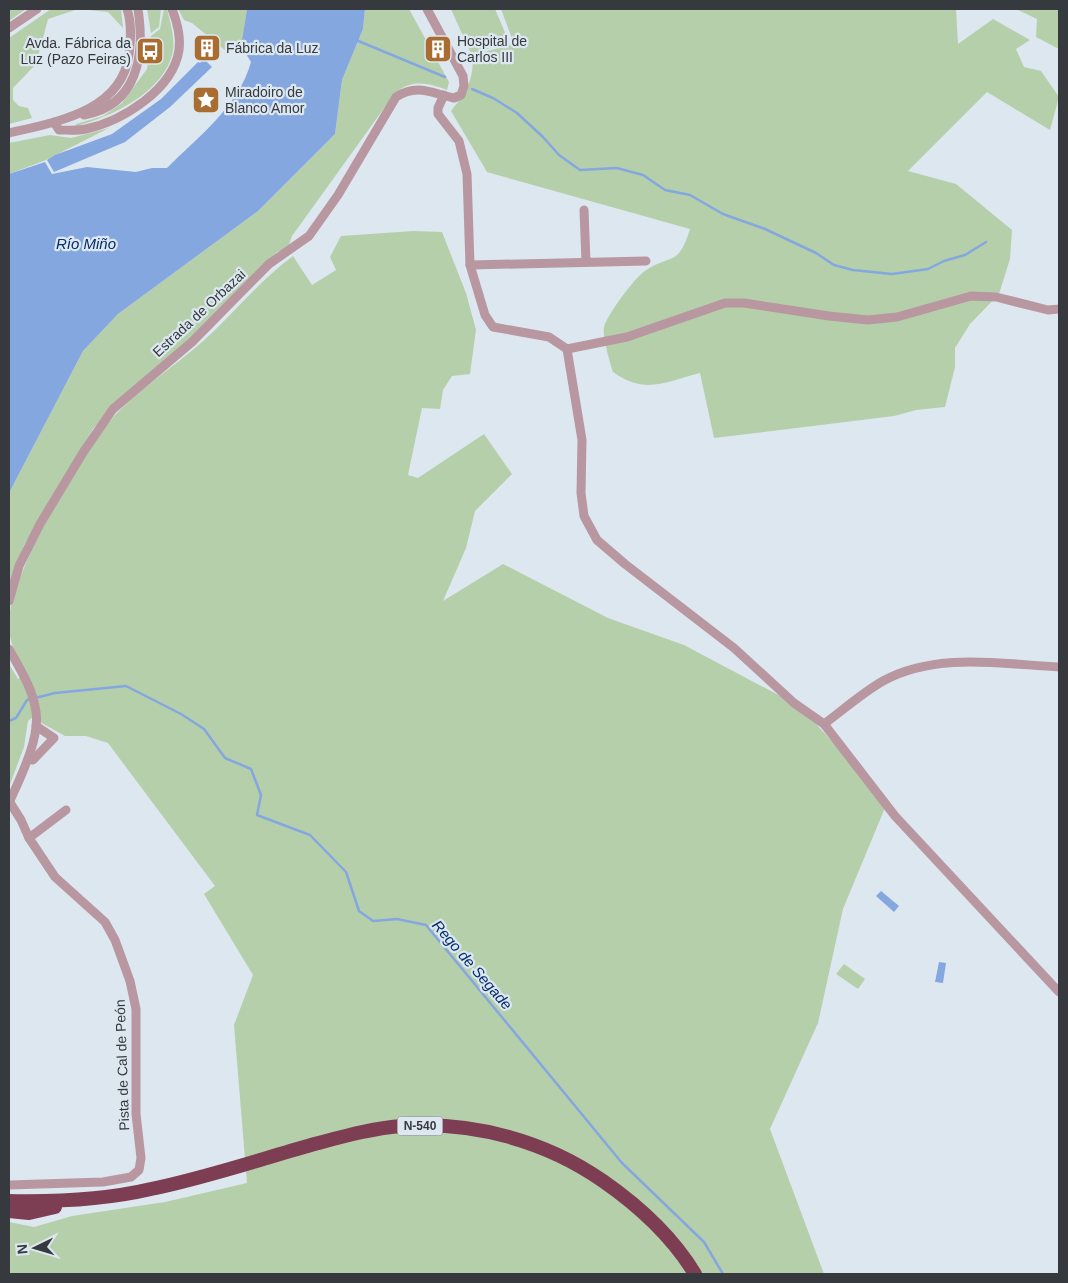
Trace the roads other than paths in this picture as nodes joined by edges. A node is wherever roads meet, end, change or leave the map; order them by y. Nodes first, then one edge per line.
1 (37, 9) edge
2 (127, 9) edge
3 (138, 9) edge
4 (172, 9) edge
5 (427, 9) edge
6 (9, 28) edge
7 (444, 95) junction
8 (66, 118) junction
9 (54, 122) junction
10 (9, 133) edge
11 (584, 210) dead end
12 (646, 261) dead end
13 (586, 262) junction
14 (470, 265) junction
15 (1059, 309) edge
16 (567, 349) junction
17 (9, 601) edge
18 (9, 649) edge
19 (1059, 667) edge
20 (824, 724) junction
21 (36, 726) junction
22 (28, 759) junction
23 (9, 802) edge
24 (66, 810) dead end
25 (29, 838) junction
26 (1059, 992) edge
27 (103, 1182) junction
28 (9, 1184) edge
29 (103, 1198) junction
30 (9, 1201) edge
31 (64, 1202) junction
32 (9, 1212) edge
33 (695, 1274) edge

1 - 6 street
2 - 8 street
3 - 8 street
4 - 9 street
5 - 7 street
7 - 14 street
7 - 17 street, Estrada de Orbazai
8 - 9 street
9 - 10 street
11 - 13 street
12 - 13 street
13 - 14 street
14 - 16 street
15 - 16 street
16 - 20 street
18 - 21 street
19 - 20 street
20 - 26 street
21 - 22 street
21 - 22 street
22 - 23 street
23 - 25 street, Pista de Cal de Peón
24 - 25 street
25 - 27 street, Pista de Cal de Peón
27 - 28 street
27 - 29 street
29 - 31 highway, N-540
29 - 33 highway, N-540
30 - 31 highway, N-540
31 - 32 highway

